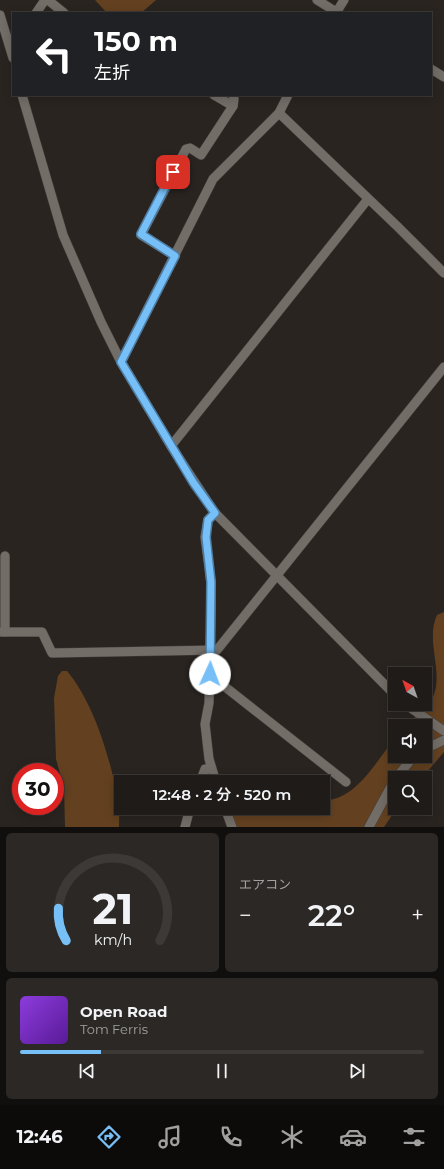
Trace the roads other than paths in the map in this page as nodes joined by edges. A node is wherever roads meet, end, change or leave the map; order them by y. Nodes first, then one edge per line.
1 (45, 0) edge
2 (48, 0) edge
3 (317, 0) edge
4 (344, 0) edge
5 (37, 12) edge
6 (63, 12) edge
7 (335, 12) edge
8 (338, 12) edge
9 (0, 15) edge
10 (12, 52) edge
11 (432, 70) edge
12 (444, 77) edge
13 (22, 96) edge
14 (216, 96) edge
15 (233, 96) edge
16 (288, 96) edge
17 (233, 106) junction
18 (279, 113) junction
19 (368, 199) junction
20 (175, 256) junction
21 (444, 273) edge
22 (121, 362) junction
23 (444, 367) edge
24 (171, 446) junction
25 (215, 513) junction
26 (5, 556) dead end
27 (278, 575) junction
28 (3, 632) edge
29 (211, 652) junction
30 (210, 674) junction
31 (388, 688) edge
32 (415, 711) edge
33 (444, 731) edge
34 (444, 740) edge
35 (432, 746) edge
36 (408, 763) edge
37 (211, 769) junction
38 (402, 771) edge
39 (203, 775) edge
40 (213, 775) edge
41 (346, 782) dead end
42 (388, 792) edge
43 (188, 815) edge
44 (228, 815) edge
45 (185, 827) edge
46 (232, 827) edge
47 (369, 827) edge

1 - 5 street
2 - 6 street
3 - 7 street
4 - 8 street
9 - 10 street
11 - 12 street
13 - 22 street
14 - 17 street
15 - 17 street
16 - 18 street
17 - 20 street
18 - 19 street
18 - 20 street
19 - 21 street
19 - 24 street
20 - 22 street
22 - 24 street
23 - 27 street
24 - 25 street
25 - 27 street
25 - 29 street
26 - 28 street
27 - 29 street
27 - 31 street
28 - 29 street
29 - 30 street
30 - 37 street
30 - 41 street
32 - 33 street
34 - 35 street
36 - 38 street
37 - 39 street
37 - 40 street
42 - 47 street
43 - 45 street
44 - 46 street

